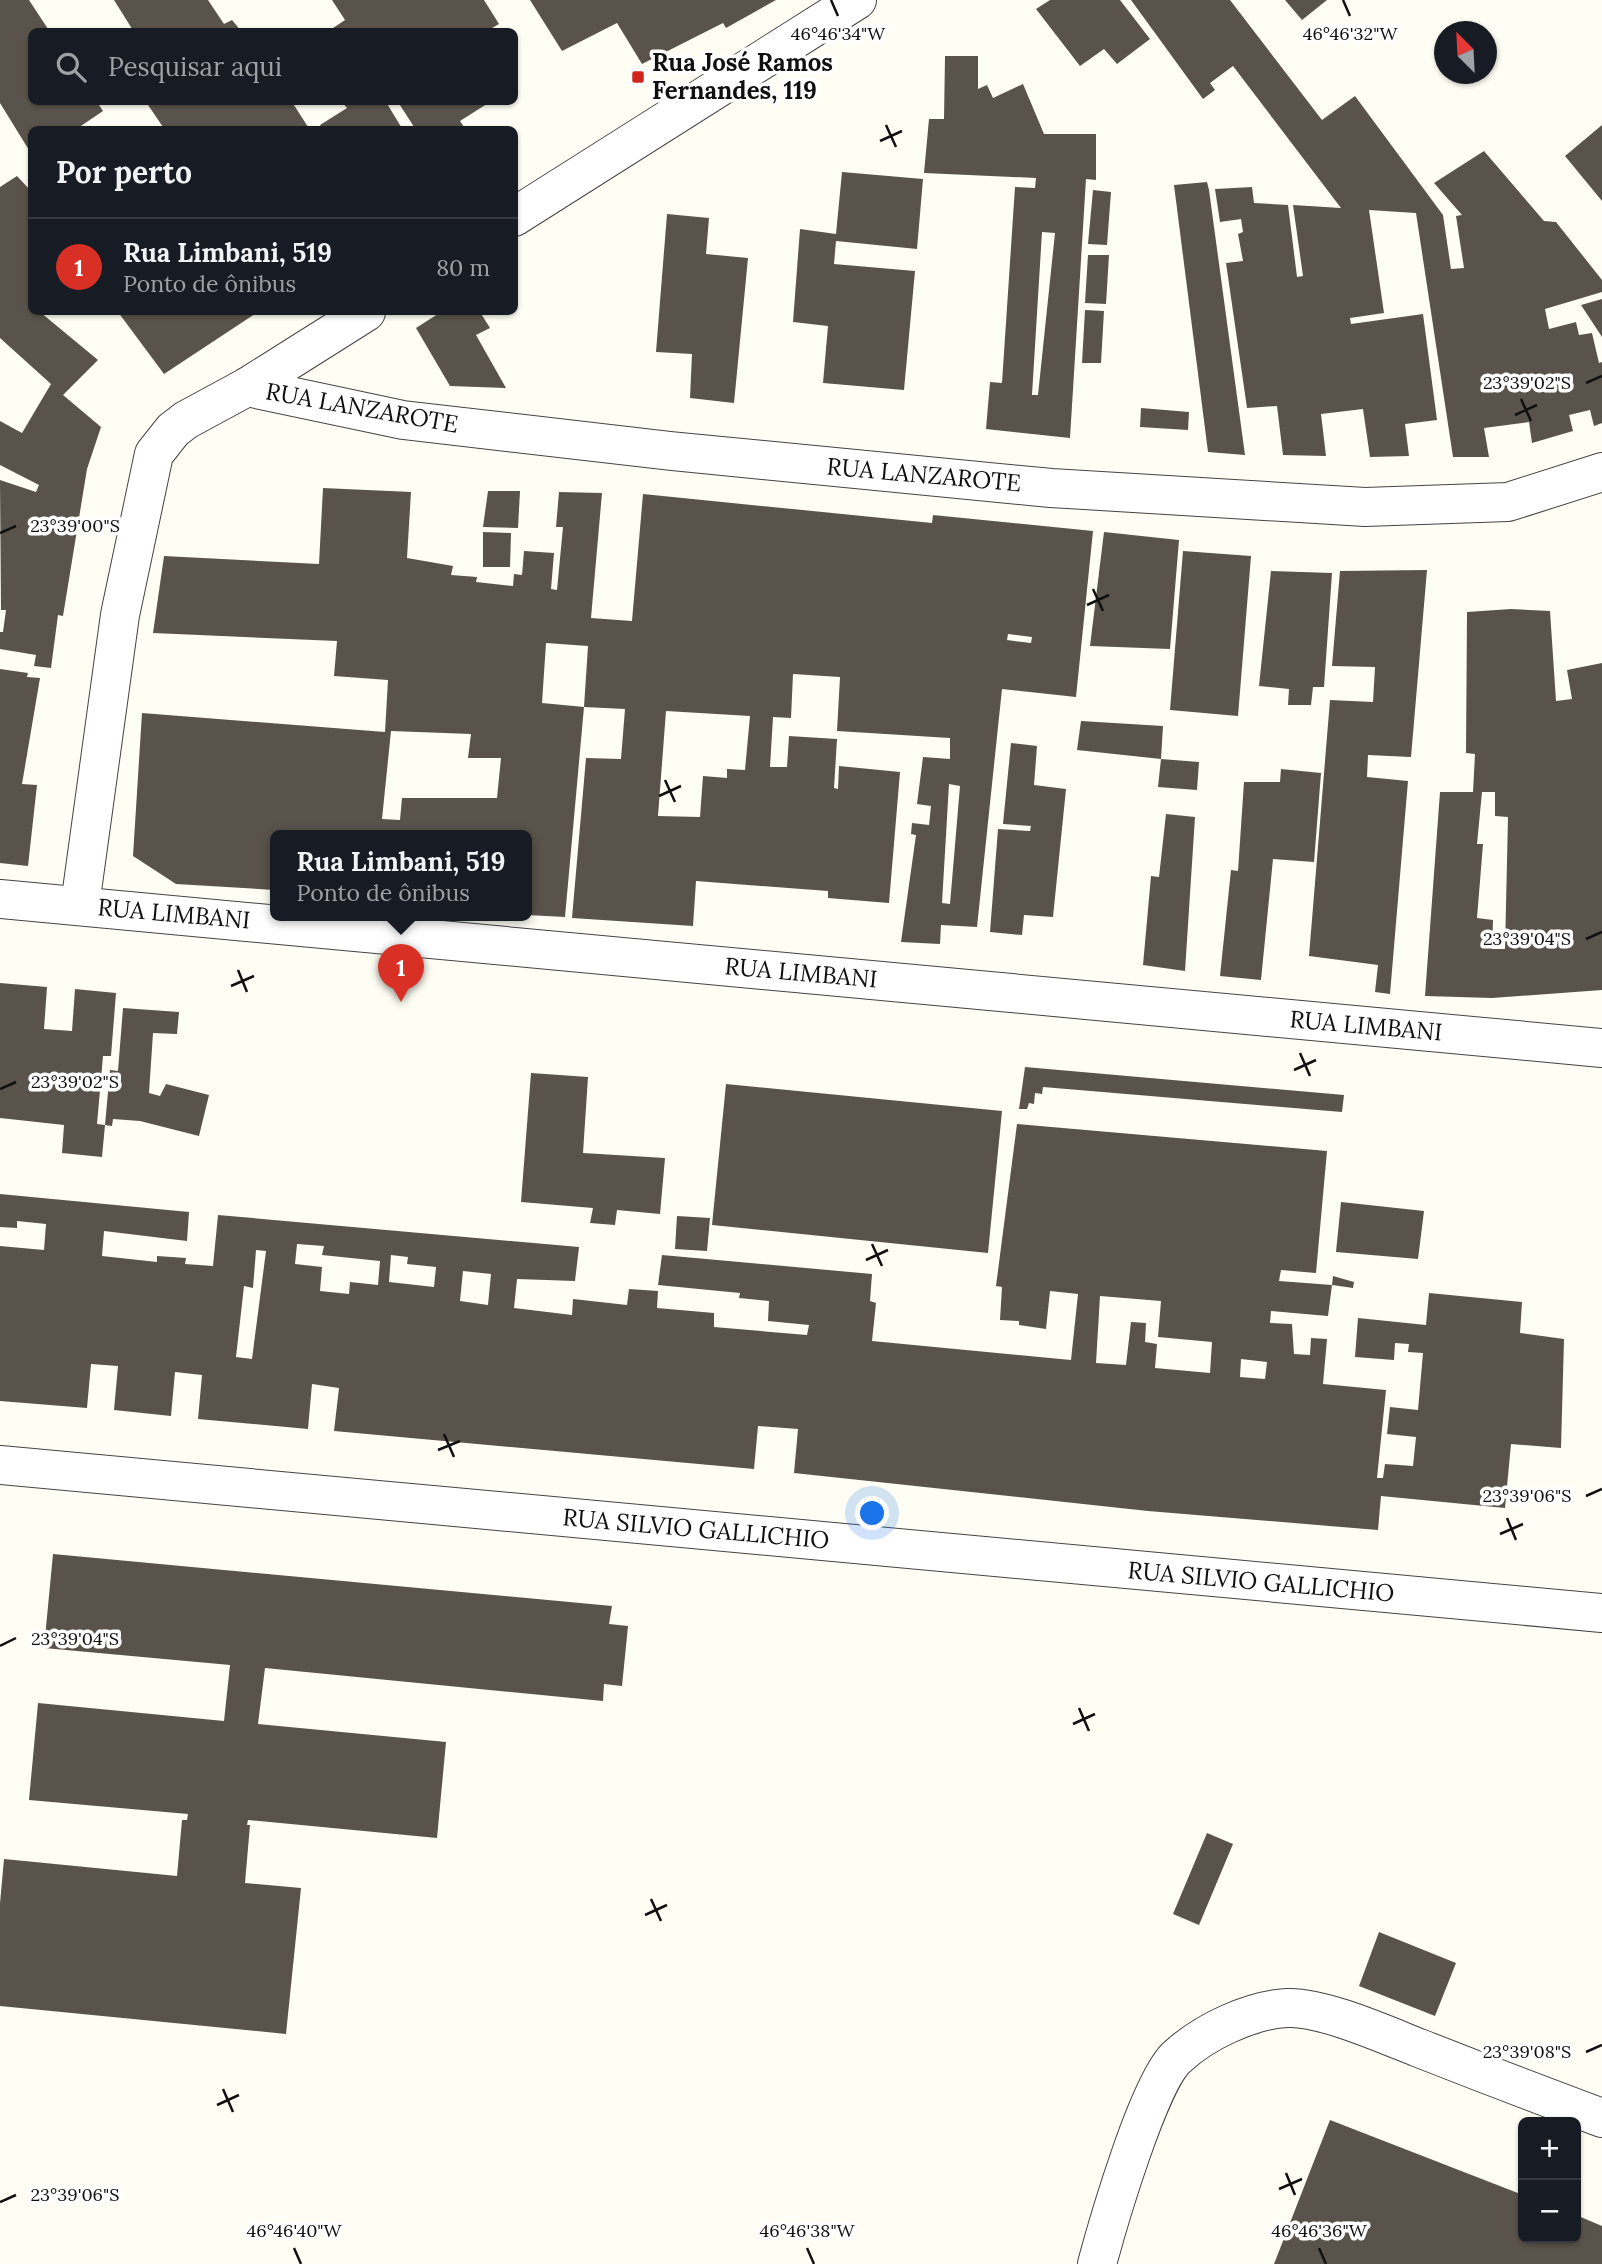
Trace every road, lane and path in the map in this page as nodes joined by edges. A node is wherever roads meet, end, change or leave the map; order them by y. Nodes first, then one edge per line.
1 (857, 0) edge
2 (518, 214) edge
3 (361, 315) edge
4 (247, 387) junction
5 (1602, 472) edge
6 (0, 899) edge
7 (80, 905) junction
8 (1602, 1048) edge
9 (0, 1465) edge
10 (1602, 1613) edge
11 (1602, 2118) edge
12 (1097, 2264) edge

1 - 2 street
3 - 4 street
4 - 5 street, RUA LANZAROTE
4 - 7 street
6 - 7 street, RUA LIMBANI
7 - 8 street, RUA LIMBANI
9 - 10 street, RUA SILVIO GALLICHIO
11 - 12 street

